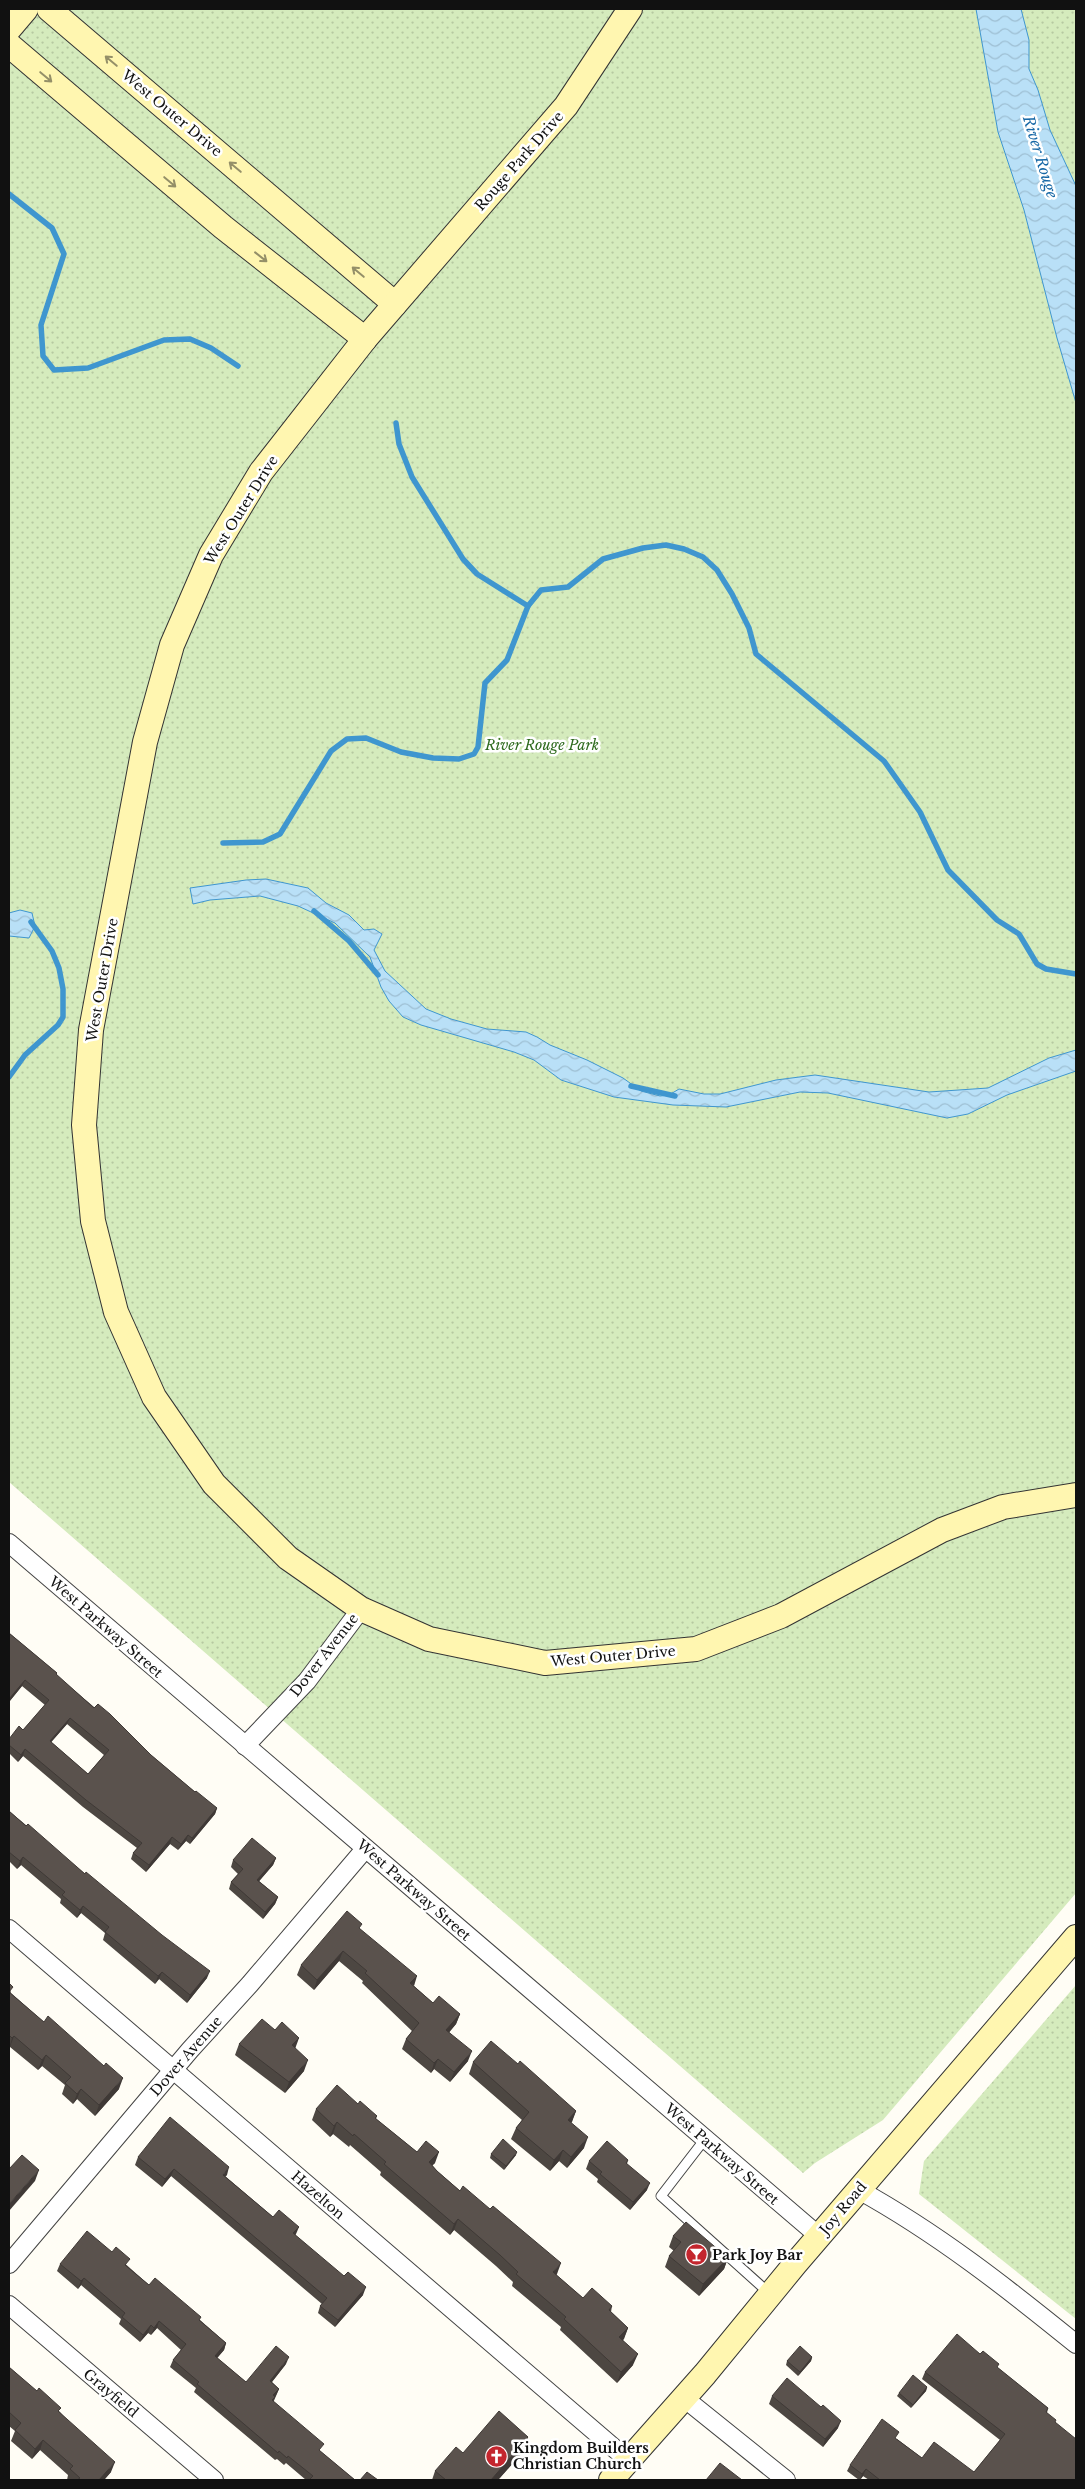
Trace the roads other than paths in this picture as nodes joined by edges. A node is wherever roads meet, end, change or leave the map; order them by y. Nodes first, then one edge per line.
1 (26, 9) edge
2 (49, 9) edge
3 (630, 9) edge
4 (9, 29) edge
5 (9, 45) edge
6 (396, 304) junction
7 (365, 340) junction
8 (1076, 1495) edge
9 (9, 1543) edge
10 (360, 1608) junction
11 (245, 1746) junction
12 (365, 1849) junction
13 (9, 1929) edge
14 (1076, 1937) edge
15 (173, 2070) junction
16 (705, 2140) junction
17 (859, 2190) junction
18 (820, 2237) junction
19 (9, 2264) edge
20 (771, 2294) junction
21 (9, 2305) edge
22 (1076, 2344) edge
23 (684, 2398) junction
24 (628, 2460) junction
25 (214, 2480) edge
26 (611, 2480) edge
27 (786, 2480) edge

1 - 4 main road
6 -> 2 main road, West Outer Drive
3 - 6 main road, Rouge Park Drive
5 -> 7 main road
6 - 7 main road, West Outer Drive
7 - 10 main road, West Outer Drive
8 - 10 main road, West Outer Drive
9 - 11 street, West Parkway Street
10 - 11 street, Dover Avenue
11 - 12 street, West Parkway Street
12 - 15 street, Dover Avenue
12 - 16 street, West Parkway Street
13 - 15 street, Hazelton
14 - 17 main road, Joy Road
15 - 19 street, Dover Avenue
15 - 24 street, Hazelton
16 - 18 street, West Parkway Street
16 - 20 lane
17 - 18 main road, Joy Road
17 - 22 street
18 - 20 main road, Joy Road
20 - 23 main road, Joy Road
21 - 25 street, Grayfield
23 - 24 main road, Joy Road
23 - 27 street
24 - 26 main road, Joy Road

